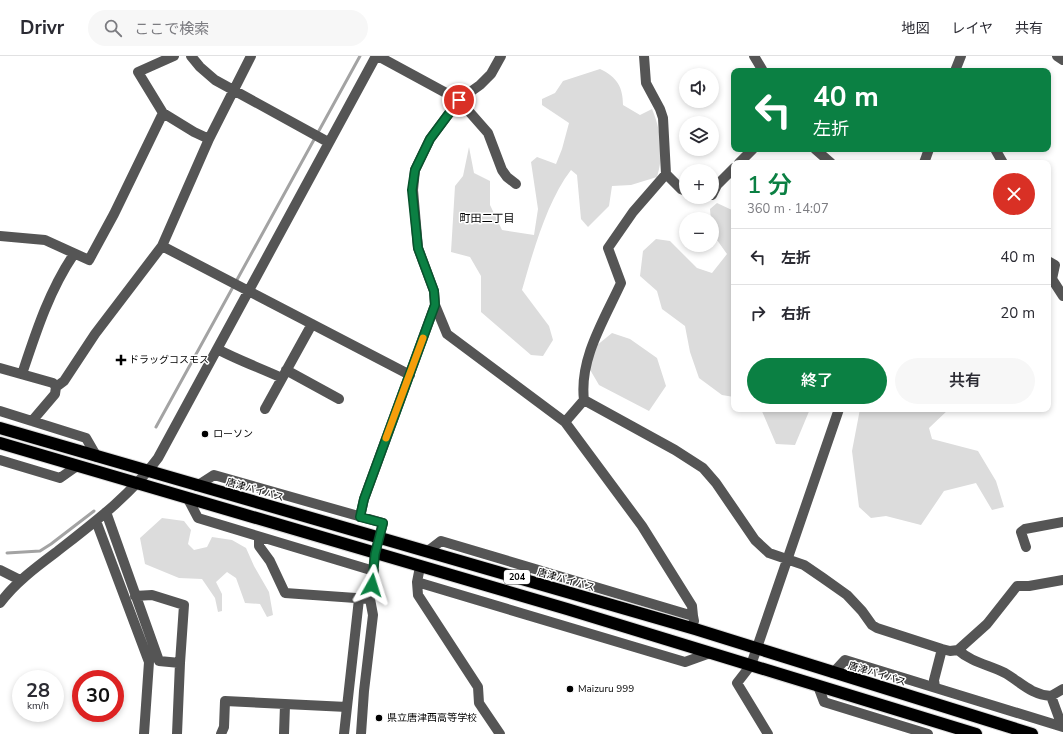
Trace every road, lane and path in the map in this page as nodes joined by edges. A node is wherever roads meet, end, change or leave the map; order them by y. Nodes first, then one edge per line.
1 (174, 56) edge
2 (191, 56) edge
3 (251, 56) edge
4 (377, 56) edge
5 (502, 56) edge
6 (644, 56) edge
7 (754, 56) edge
8 (960, 56) edge
9 (1057, 56) edge
10 (1063, 60) edge
11 (762, 68) edge
12 (957, 68) edge
13 (232, 90) junction
14 (459, 100) junction
15 (163, 113) junction
16 (209, 139) junction
17 (328, 142) junction
18 (750, 152) edge
19 (818, 152) edge
20 (742, 160) edge
21 (828, 160) edge
22 (731, 171) edge
23 (666, 174) junction
24 (516, 184) dead end
25 (719, 184) edge
26 (679, 187) edge
27 (0, 236) edge
28 (162, 246) junction
29 (74, 254) junction
30 (1051, 263) edge
31 (248, 291) junction
32 (1063, 296) edge
33 (435, 305) junction
34 (312, 324) junction
35 (217, 348) junction
36 (0, 368) edge
37 (22, 374) junction
38 (284, 374) junction
39 (410, 375) junction
40 (56, 387) junction
41 (339, 399) dead end
42 (584, 400) junction
43 (265, 409) dead end
44 (0, 411) edge
45 (838, 412) edge
46 (16, 416) junction
47 (32, 420) junction
48 (565, 422) junction
49 (5, 430) edge
50 (0, 443) edge
51 (97, 457) junction
52 (0, 460) edge
53 (78, 466) junction
54 (148, 472) junction
55 (137, 484) junction
56 (197, 486) junction
57 (188, 499) junction
58 (106, 512) junction
59 (360, 517) junction
60 (96, 521) junction
61 (1063, 522) edge
62 (259, 537) junction
63 (379, 537) junction
64 (1026, 547) dead end
65 (428, 551) junction
66 (375, 554) junction
67 (787, 560) junction
68 (420, 567) junction
69 (0, 570) edge
70 (374, 570) junction
71 (20, 580) junction
72 (1063, 580) edge
73 (417, 582) junction
74 (135, 596) junction
75 (359, 599) junction
76 (370, 599) junction
77 (0, 603) edge
78 (693, 616) junction
79 (695, 629) junction
80 (756, 649) junction
81 (942, 650) junction
82 (958, 650) junction
83 (710, 653) junction
84 (180, 663) junction
85 (751, 665) junction
86 (833, 673) junction
87 (818, 686) junction
88 (937, 688) junction
89 (1063, 689) edge
90 (1051, 696) junction
91 (285, 704) junction
92 (935, 704) junction
93 (347, 707) junction
94 (1063, 726) edge
95 (957, 731) edge
96 (144, 734) edge
97 (177, 734) edge
98 (221, 734) edge
99 (284, 734) edge
100 (344, 734) edge
101 (361, 734) edge
102 (500, 734) edge
103 (768, 734) edge
104 (928, 734) edge
105 (976, 734) edge
106 (1032, 734) edge

1 - 15 street
2 - 13 street
3 - 13 street
4 - 14 street
4 - 17 street
5 - 14 street
6 - 23 street
7 - 11 street
8 - 12 street
9 - 10 street
13 - 16 street
13 - 17 street
14 - 24 street
14 - 33 street
15 - 16 street
15 - 29 street
16 - 28 street
17 - 31 street
18 - 20 street
19 - 21 street
22 - 25 street
23 - 26 street
23 - 42 street
27 - 29 street
28 - 31 street
28 - 40 street
29 - 37 street
30 - 32 street
31 - 34 street
31 - 35 street
33 - 39 street
33 - 48 street
34 - 38 street
34 - 39 street
35 - 38 street
35 - 54 street
36 - 37 street
37 - 40 street
38 - 41 street
38 - 43 street
39 - 59 street
40 - 47 street
42 - 48 street
42 - 67 street
44 - 46 street
45 - 67 street
46 - 47 street
46 - 49 street
47 - 51 street
48 - 78 street
49 - 51 highway, 唐津バイパス / 204
50 - 53 highway, 204
51 - 54 highway, 唐津バイパス / 204
52 - 53 street
53 - 55 highway, 204
54 - 55 street
54 - 56 highway, 唐津バイパス / 204
55 - 57 highway, 204
55 - 58 street
56 - 59 street
56 - 63 highway, 唐津バイパス / 204
57 - 62 street
57 - 66 highway, 204
58 - 60 street
58 - 74 street
59 - 63 street
60 - 71 street
60 - 96 street
61 - 64 street
62 - 70 street
62 - 75 street
63 - 65 highway, 唐津バイパス / 204
63 - 66 street
65 - 78 street
65 - 79 highway, 唐津バイパス / 204
66 - 68 highway, 204
66 - 70 street
67 - 80 street
67 - 81 street
68 - 73 street
68 - 83 highway, 204
69 - 71 street
70 - 76 street
71 - 77 street
72 - 82 street
73 - 83 street
73 - 102 street
74 - 84 street
74 - 84 street
75 - 76 street
75 - 93 street
76 - 101 street
78 - 79 street
79 - 80 highway, 唐津バイパス / 204
80 - 85 street
80 - 86 highway, 唐津バイパス / 204
81 - 82 street
81 - 88 street
82 - 90 street
83 - 85 highway, 204
84 - 97 street
85 - 87 highway, 204
85 - 103 street
86 - 88 street
86 - 92 highway, 唐津バイパス / 204
87 - 95 highway, 204
87 - 104 street
88 - 92 street
88 - 94 street
89 - 90 street
90 - 94 street
91 - 93 street
91 - 98 street
91 - 99 street
92 - 106 highway, 唐津バイパス / 204
93 - 100 street
95 - 105 highway, 204

